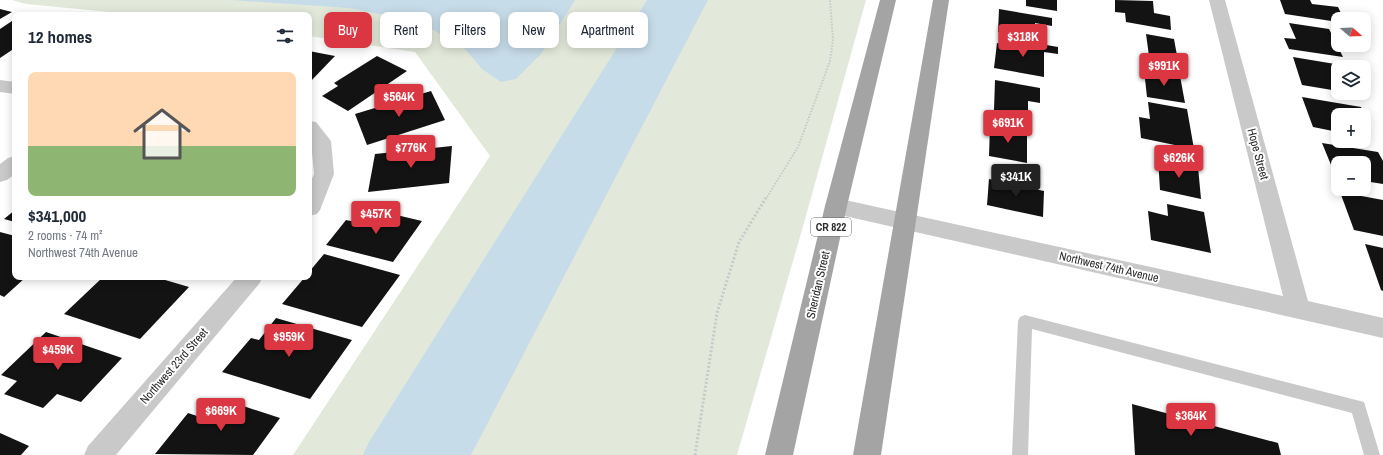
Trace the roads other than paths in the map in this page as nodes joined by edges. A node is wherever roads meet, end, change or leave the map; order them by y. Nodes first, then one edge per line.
1 (888, 0) edge
2 (940, 0) edge
3 (1217, 0) edge
4 (0, 86) edge
5 (12, 88) edge
6 (315, 134) edge
7 (12, 165) edge
8 (0, 175) edge
9 (312, 204) edge
10 (836, 206) junction
11 (905, 222) junction
12 (248, 280) edge
13 (1298, 309) junction
14 (1383, 328) edge
15 (98, 455) edge
16 (780, 455) edge
17 (867, 455) edge
18 (1020, 455) edge
19 (1372, 455) edge

1 - 10 main road, Sheridan Street / CR 822
2 - 11 main road
3 - 13 street, Hope Street
4 - 5 street
6 - 9 street
7 - 8 street
10 - 11 street, Northwest 74th Avenue
10 - 16 main road, Sheridan Street / CR 822
11 - 13 street, Northwest 74th Avenue
11 - 17 main road
12 - 15 street, Northwest 23rd Street
13 - 14 street, Northwest 74th Avenue
18 - 19 lane

